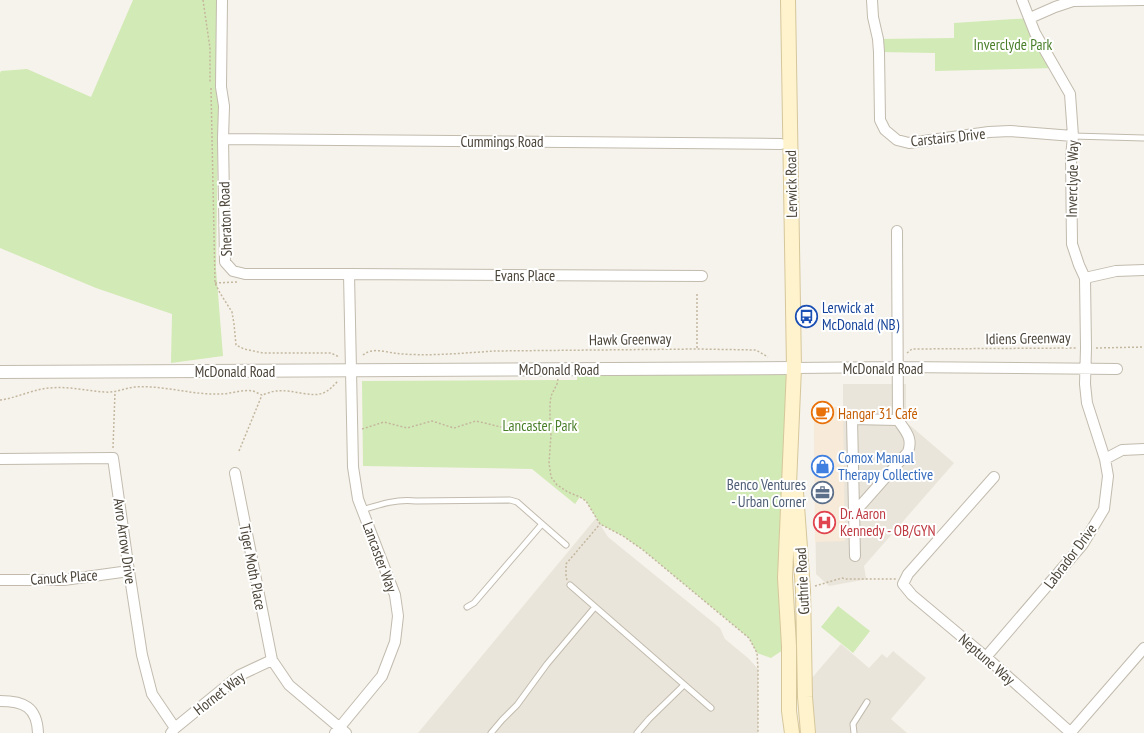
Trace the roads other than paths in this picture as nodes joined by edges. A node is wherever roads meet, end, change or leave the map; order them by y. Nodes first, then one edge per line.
1 (222, 0) edge
2 (788, 0) edge
3 (872, 0) edge
4 (1022, 0) edge
5 (1144, 0) edge
6 (1030, 18) junction
7 (1073, 136) junction
8 (1144, 138) edge
9 (223, 139) junction
10 (781, 144) dead end
11 (897, 231) dead end
12 (1144, 270) edge
13 (349, 274) junction
14 (702, 276) dead end
15 (1085, 278) junction
16 (898, 367) junction
17 (794, 368) junction
18 (1085, 368) junction
19 (1117, 369) dead end
20 (351, 370) junction
21 (0, 372) edge
22 (898, 420) junction
23 (792, 430) junction
24 (1144, 449) edge
25 (0, 459) edge
26 (1105, 459) junction
27 (235, 474) dead end
28 (994, 477) dead end
29 (362, 510) junction
30 (854, 512) junction
31 (542, 524) junction
32 (566, 545) dead end
33 (854, 556) dead end
34 (128, 571) junction
35 (0, 580) edge
36 (570, 586) road end
37 (595, 607) junction
38 (467, 608) dead end
39 (1144, 648) edge
40 (986, 657) junction
41 (272, 660) junction
42 (684, 685) junction
43 (0, 701) edge
44 (867, 702) dead end
45 (711, 708) dead end
46 (173, 730) edge
47 (340, 731) edge
48 (38, 733) edge
49 (491, 733) edge
50 (637, 733) edge
51 (792, 733) edge
52 (808, 733) edge
53 (854, 733) edge
54 (1071, 733) edge

1 - 9 street, Sheraton Road
2 - 17 main road, Lerwick Road
3 - 7 street, Carstairs Drive
4 - 6 street, Inverclyde Way
5 - 6 street
6 - 7 street, Inverclyde Way
7 - 8 lane
7 - 15 street, Inverclyde Way
9 - 10 street, Cummings Road
9 - 13 street, Sheraton Road
11 - 16 street
12 - 15 street
13 - 14 street, Evans Place
13 - 20 street
15 - 18 street, Inverclyde Way
16 - 17 street, McDonald Road
16 - 18 street, McDonald Road
16 - 22 street
17 - 20 street, McDonald Road
17 - 23 main road, Guthrie Road
18 - 19 street, McDonald Road
18 - 26 street, Labrador Drive
20 - 21 street, McDonald Road
20 - 29 street, Lancaster Way
22 - 30 street
22 - 30 street
23 - 51 main road, Guthrie Road
23 - 52 main road, Guthrie Road
24 - 26 street
25 - 34 street, Avro Arrow Drive
26 - 40 street, Labrador Drive
27 - 41 street, Tiger Moth Place
28 - 40 street, Neptune Way
29 - 31 lane
29 - 47 street, Lancaster Way
30 - 33 street
31 - 32 lane
31 - 38 lane
34 - 35 street, Canuck Place
34 - 46 street, Avro Arrow Drive
36 - 37 lane
37 - 42 lane
37 - 49 lane
39 - 54 street
40 - 54 street, Neptune Way
41 - 46 street, Hornet Way
41 - 47 street
42 - 45 lane
42 - 50 lane
43 - 48 street
44 - 53 lane

